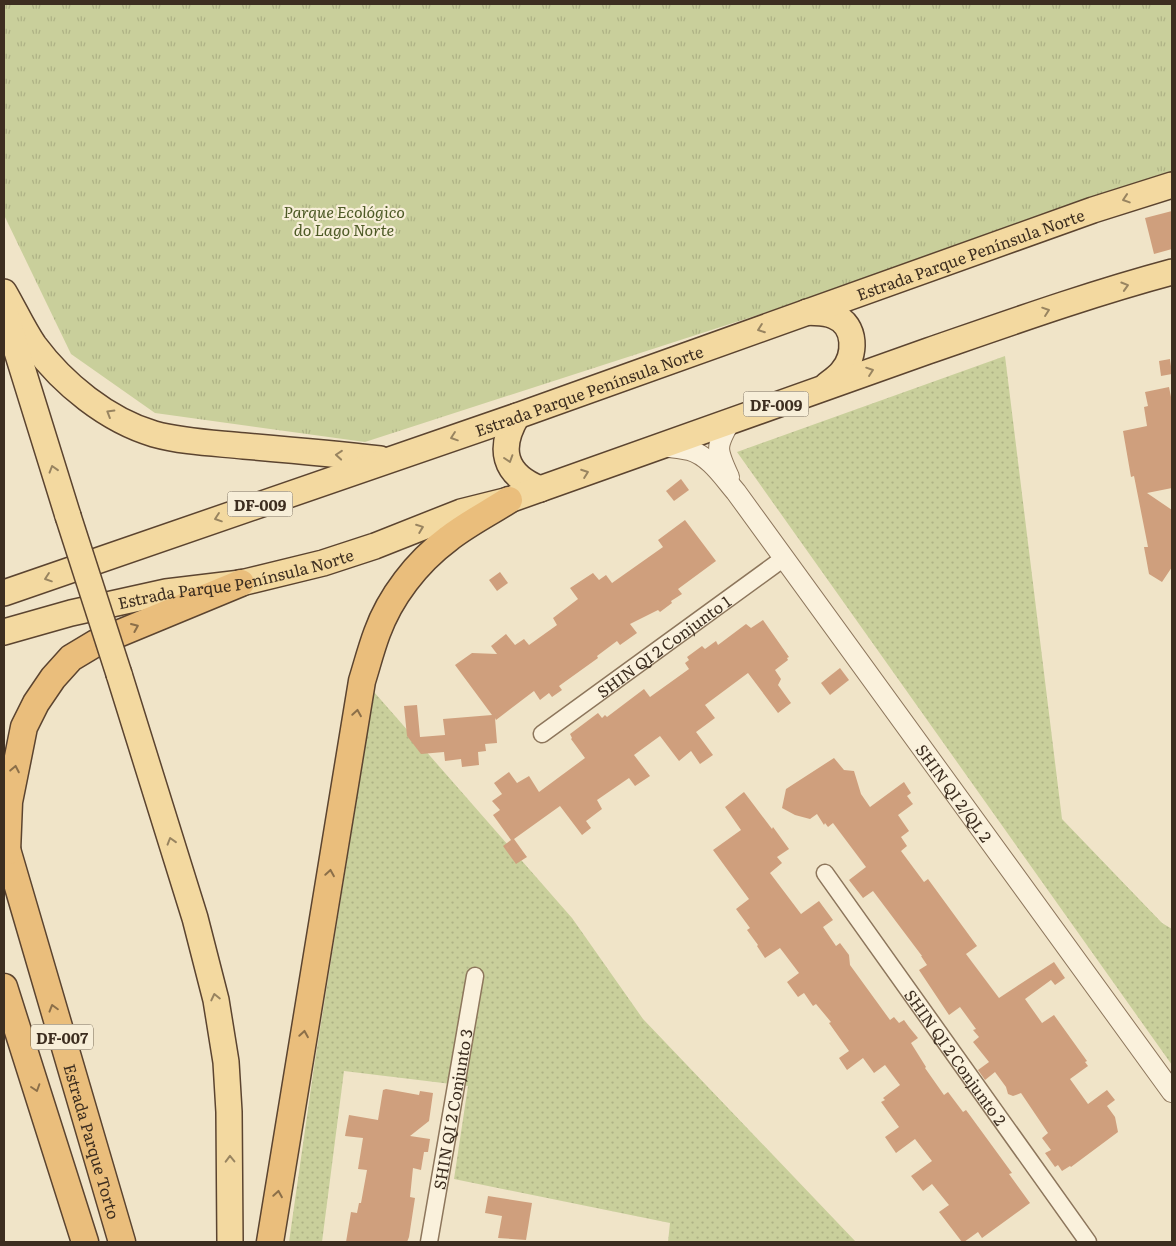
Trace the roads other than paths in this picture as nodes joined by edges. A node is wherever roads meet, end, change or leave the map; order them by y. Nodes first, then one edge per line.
1 (1172, 185) edge
2 (1172, 272) edge
3 (4, 292) edge
4 (4, 310) edge
5 (807, 312) junction
6 (826, 387) junction
7 (517, 416) junction
8 (731, 420) junction
9 (661, 446) junction
10 (388, 459) junction
11 (540, 489) junction
12 (736, 492) junction
13 (510, 500) junction
14 (784, 558) junction
15 (240, 583) junction
16 (4, 593) edge
17 (4, 632) edge
18 (542, 734) dead end
19 (6, 845) edge
20 (825, 873) dead end
21 (475, 976) dead end
22 (4, 987) edge
23 (1172, 1092) edge
24 (85, 1242) edge
25 (122, 1242) edge
26 (230, 1242) edge
27 (270, 1242) edge
28 (429, 1242) edge
29 (1088, 1242) edge

1 -> 5 main road, Estrada Parque Península Norte / DF-009
6 -> 2 main road, Estrada Parque Península Norte / DF-009
10 -> 3 main road
26 -> 4 main road, bridge
5 - 6 main road
5 -> 7 main road, Estrada Parque Península Norte / DF-009
6 - 8 main road, Estrada Parque Península Norte / DF-009
7 -> 10 main road, Estrada Parque Península Norte / DF-009
7 -> 11 main road
8 - 9 main road, Estrada Parque Península Norte / DF-009
8 - 12 street, SHIN QI 2/QL 2
11 -> 9 main road, Estrada Parque Península Norte / DF-009
9 - 12 street, SHIN QI 2/QL 2
10 -> 16 main road, Estrada Parque Península Norte / DF-009
11 - 13 main road, Estrada Parque Península Norte / DF-009
12 - 14 street, SHIN QI 2/QL 2
15 -> 13 main road, Estrada Parque Península Norte / DF-009
27 -> 13 highway
14 - 18 street, SHIN QI 2 Conjunto 1
14 - 23 street, SHIN QI 2/QL 2
15 - 17 main road, Estrada Parque Península Norte / DF-009
19 -> 15 highway, Estrada Parque Torto
25 -> 19 highway, Estrada Parque Torto / DF-007
20 - 29 street, SHIN QI 2 Conjunto 2
21 - 28 street, SHIN QI 2 Conjunto 3
22 -> 24 highway, DF-007

